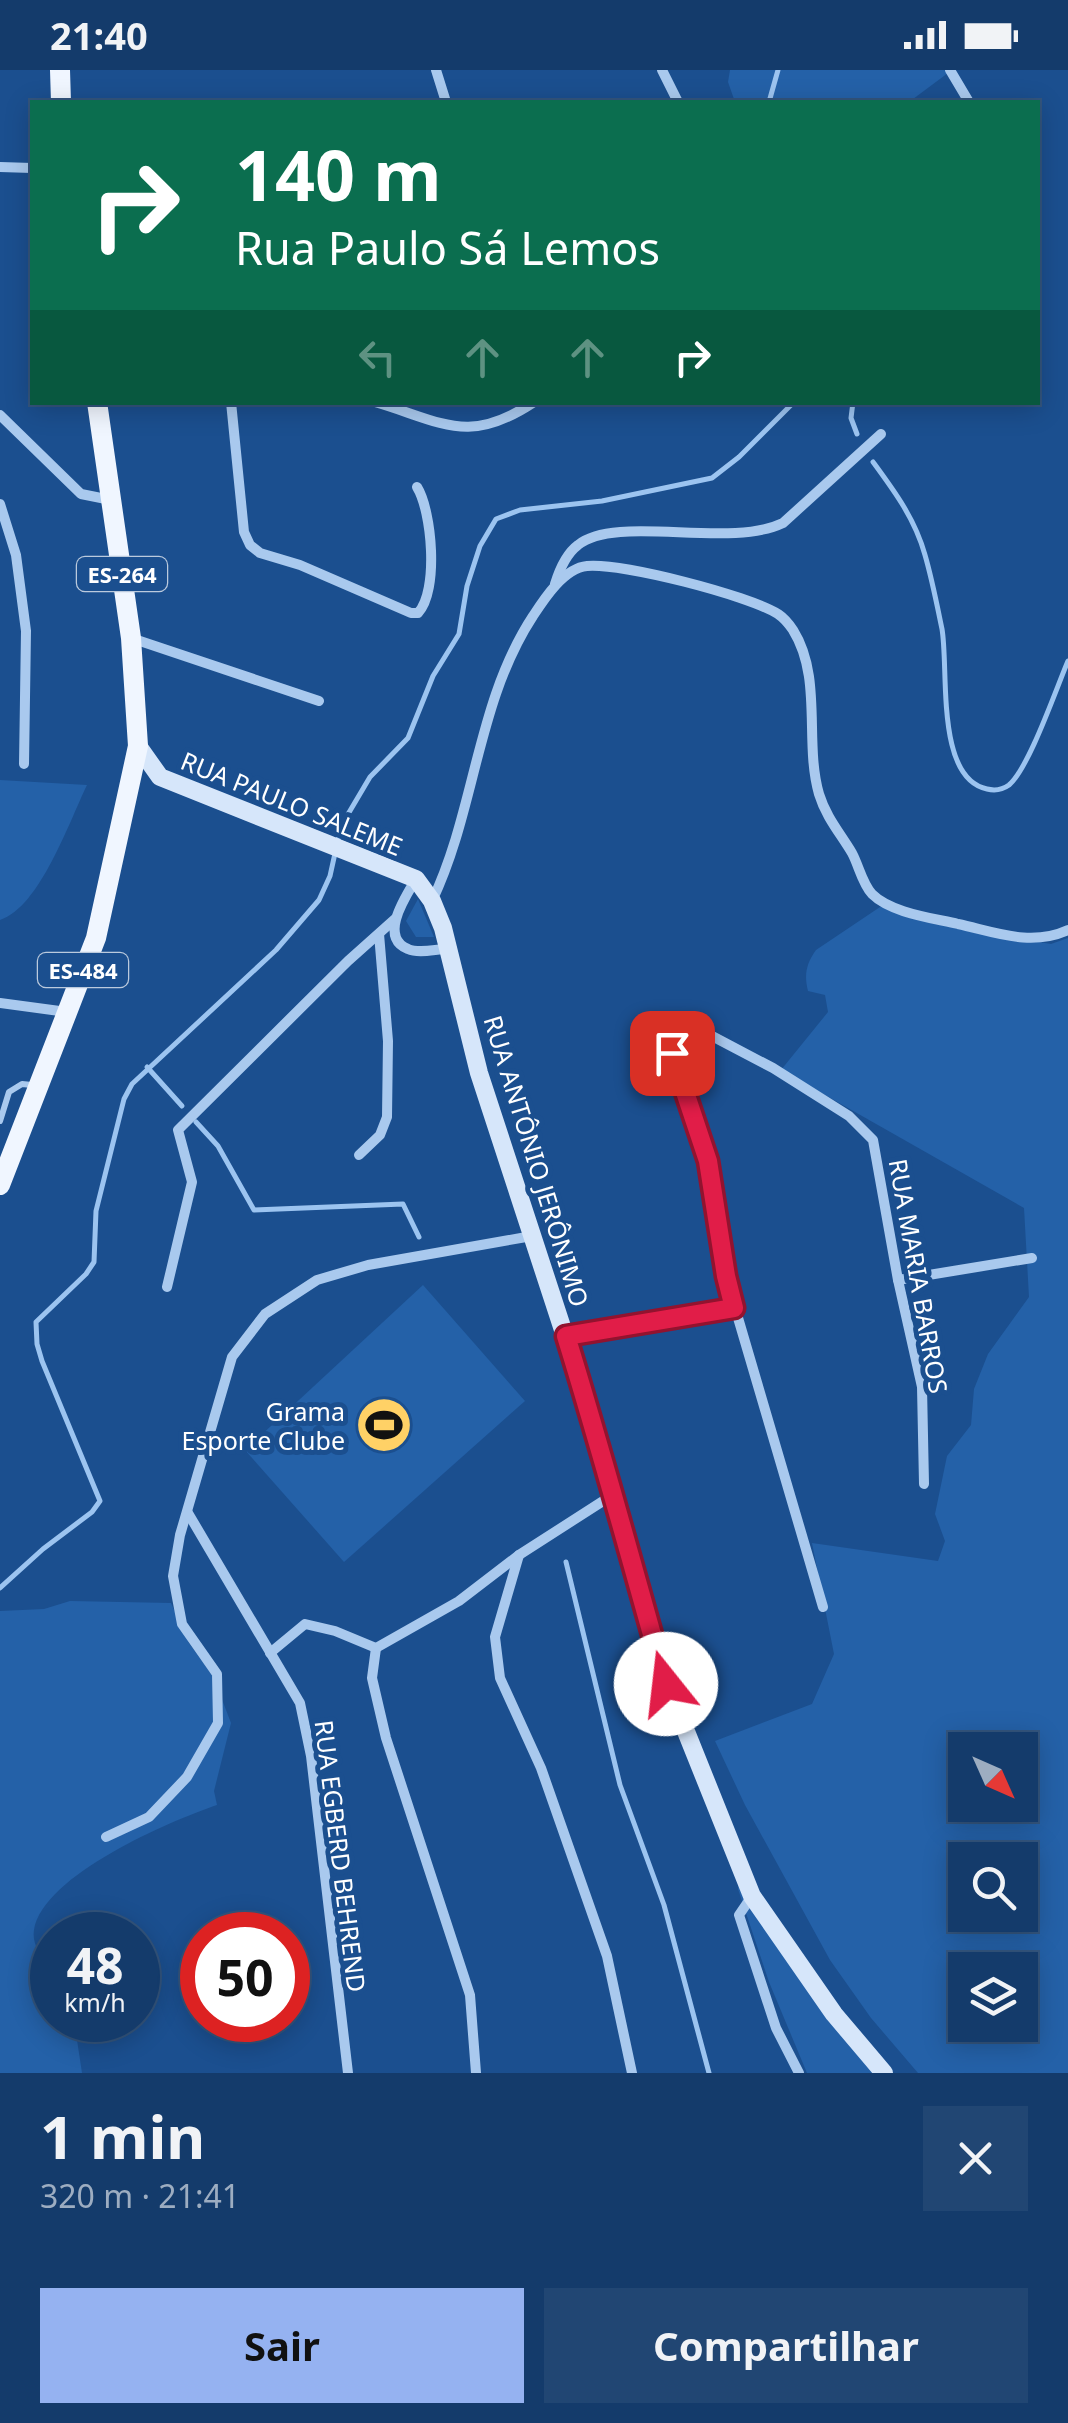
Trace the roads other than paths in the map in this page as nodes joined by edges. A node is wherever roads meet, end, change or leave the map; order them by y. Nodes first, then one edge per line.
1 (60, 70) edge
2 (436, 70) edge
3 (662, 70) edge
4 (950, 70) edge
5 (61, 100) edge
6 (445, 100) edge
7 (677, 100) edge
8 (968, 100) edge
9 (0, 167) edge
10 (30, 168) edge
11 (97, 405) edge
12 (231, 405) edge
13 (384, 405) edge
14 (529, 405) edge
15 (0, 415) edge
16 (881, 434) dead end
17 (416, 486) dead end
18 (112, 500) junction
19 (0, 504) edge
20 (553, 590) junction
21 (131, 638) junction
22 (319, 700) dead end
23 (138, 746) junction
24 (24, 764) dead end
25 (416, 879) junction
26 (432, 900) junction
27 (396, 919) junction
28 (1068, 930) edge
29 (379, 934) junction
30 (448, 949) junction
31 (0, 1003) edge
32 (67, 1012) junction
33 (38, 1086) junction
34 (0, 1120) edge
35 (358, 1155) dead end
36 (0, 1185) edge
37 (532, 1236) junction
38 (1032, 1258) dead end
39 (898, 1280) junction
40 (166, 1287) dead end
41 (734, 1308) junction
42 (566, 1336) junction
43 (924, 1484) dead end
44 (614, 1494) junction
45 (188, 1513) junction
46 (519, 1555) junction
47 (823, 1607) dead end
48 (376, 1648) junction
49 (270, 1652) junction
50 (106, 1837) dead end
51 (752, 1896) junction
52 (348, 2073) edge
53 (476, 2073) edge
54 (632, 2073) edge
55 (798, 2073) edge
56 (884, 2073) edge

1 - 5 main road
2 - 6 street
3 - 7 street
4 - 8 street
9 - 10 street
11 - 18 main road, ES-264
12 - 17 street
13 - 14 street
15 - 18 street
16 - 20 street
18 - 21 main road, ES-264
19 - 24 street
20 - 26 street
20 - 28 street
21 - 22 street
21 - 23 main road, ES-264
23 - 25 main road, RUA PAULO SALEME
23 - 32 main road, ES-484
25 - 26 main road, RUA PAULO SALEME
25 - 27 street
26 - 30 main road, RUA ANTÔNIO JERÔNIMO
27 - 29 street
27 - 30 street
29 - 35 street
29 - 40 street
30 - 37 main road, RUA ANTÔNIO JERÔNIMO
31 - 32 street
32 - 33 main road, ES-484
33 - 34 lane
33 - 36 main road, ES-484
37 - 42 main road, RUA ANTÔNIO JERÔNIMO
37 - 45 street
38 - 39 street
39 - 41 street, RUA MARIA BARROS
39 - 43 street, RUA MARIA BARROS
41 - 42 street
41 - 47 street, RUA MARIA BARROS
42 - 44 main road, RUA ANTÔNIO JERÔNIMO
44 - 46 street
44 - 51 main road, RUA ANTÔNIO JERÔNIMO
45 - 49 street, RUA EGBERD BEHREND
45 - 50 street
46 - 48 street
46 - 54 street
48 - 49 street
48 - 53 street
49 - 52 street, RUA EGBERD BEHREND
51 - 55 street
51 - 56 main road, RUA ANTÔNIO JERÔNIMO

